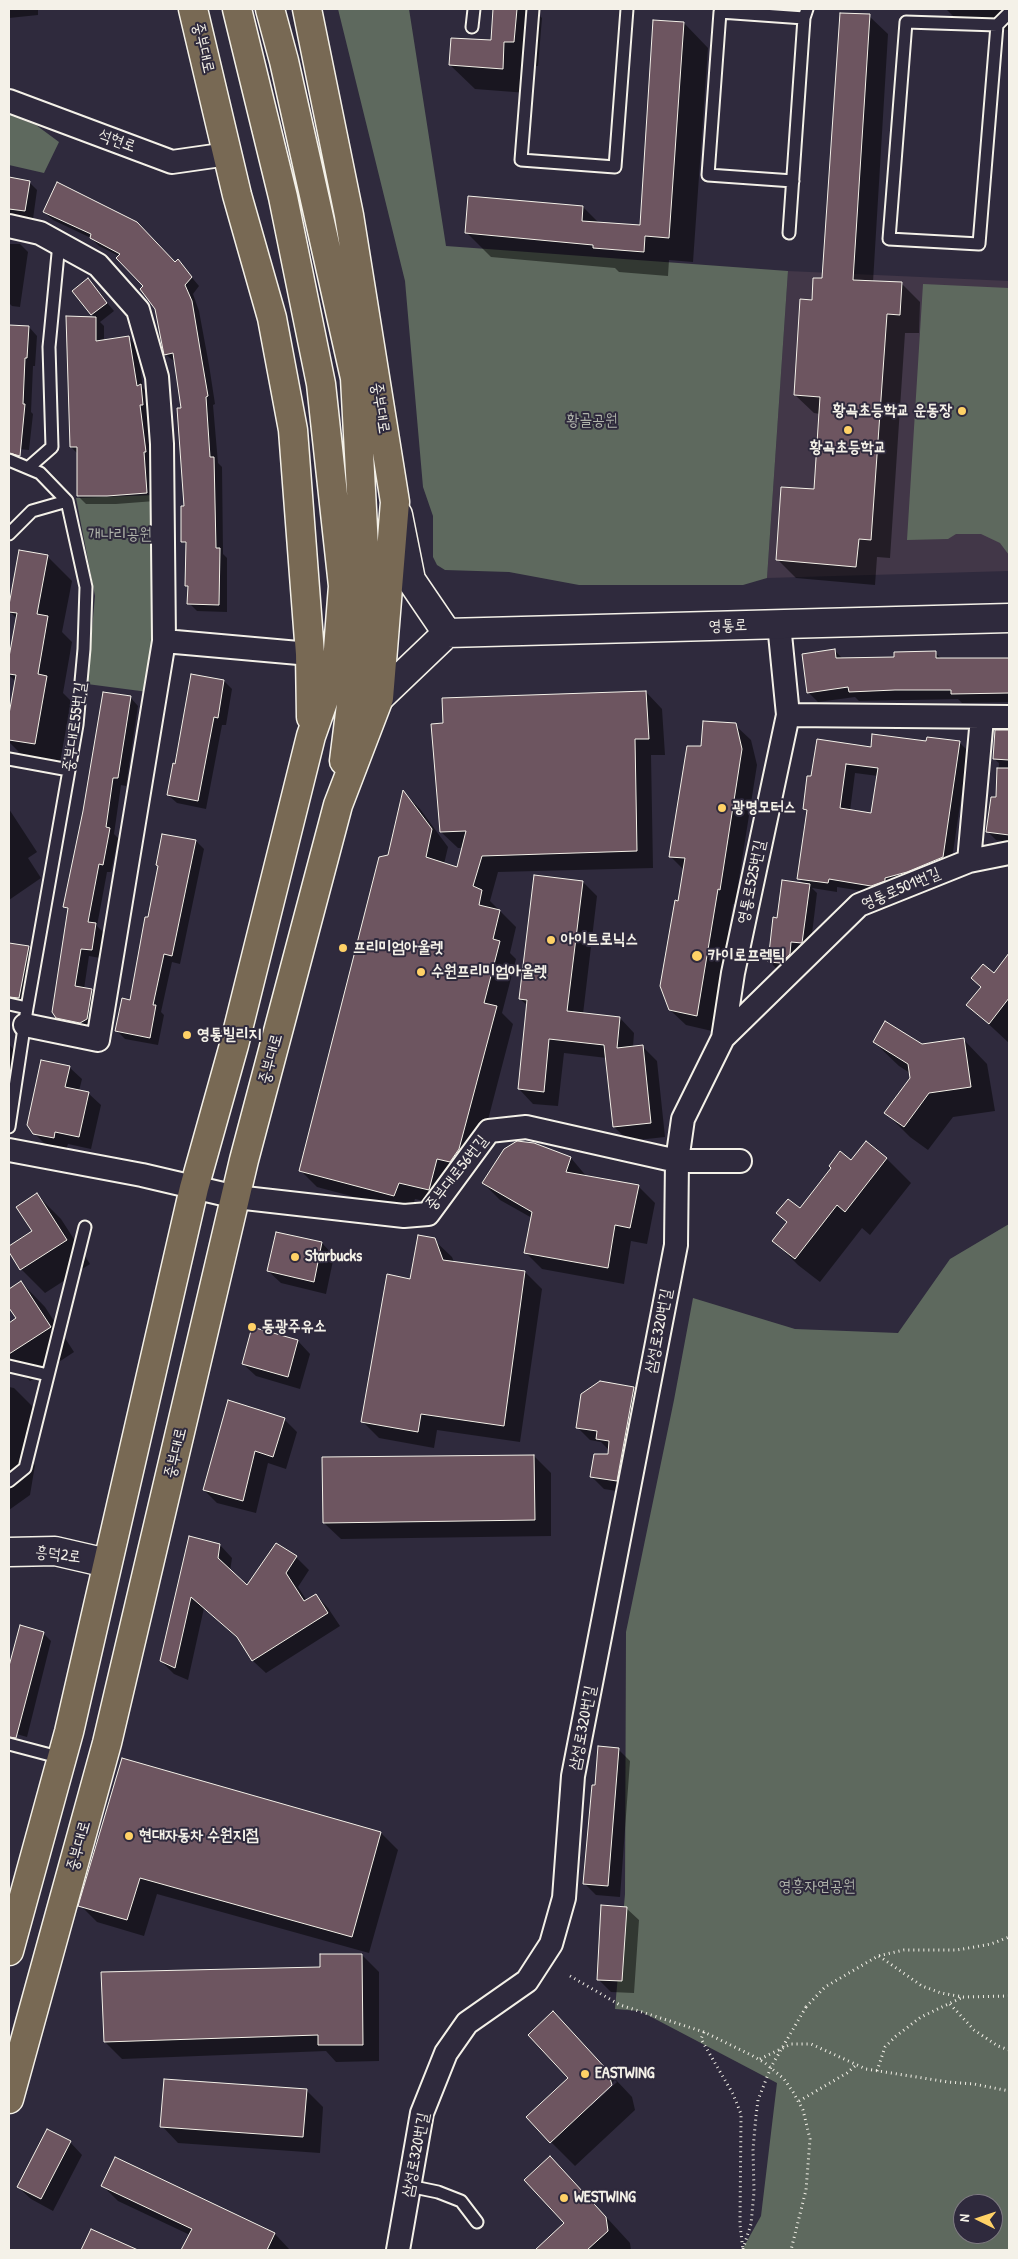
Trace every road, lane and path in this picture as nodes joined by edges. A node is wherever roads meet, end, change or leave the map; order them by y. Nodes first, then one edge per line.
1 (193, 9) edge
2 (237, 9) edge
3 (270, 9) edge
4 (307, 9) edge
5 (474, 9) edge
6 (533, 9) edge
7 (627, 9) edge
8 (1009, 12) edge
9 (805, 13) edge
10 (997, 25) junction
11 (472, 27) dead end
12 (9, 101) edge
13 (228, 154) junction
14 (793, 181) junction
15 (9, 226) edge
16 (789, 233) dead end
17 (59, 243) junction
18 (9, 460) edge
19 (28, 468) junction
20 (67, 501) junction
21 (395, 502) junction
22 (9, 534) edge
23 (1009, 618) edge
24 (779, 624) junction
25 (447, 633) junction
26 (164, 641) junction
27 (310, 654) junction
28 (379, 698) junction
29 (788, 715) junction
30 (1009, 717) edge
31 (982, 718) junction
32 (311, 736) junction
33 (9, 759) edge
34 (70, 770) junction
35 (338, 805) junction
36 (1009, 853) edge
37 (969, 861) junction
38 (9, 1004) edge
39 (26, 1016) junction
40 (723, 1038) junction
41 (234, 1045) junction
42 (272, 1055) junction
43 (9, 1127) edge
44 (9, 1150) edge
45 (740, 1160) dead end
46 (676, 1161) junction
47 (194, 1188) junction
48 (236, 1197) junction
49 (85, 1227) dead end
50 (174, 1280) junction
51 (214, 1290) junction
52 (9, 1366) edge
53 (48, 1375) junction
54 (9, 1480) edge
55 (9, 1552) edge
56 (107, 1563) junction
57 (9, 1744) edge
58 (62, 1758) junction
59 (1009, 1937) edge
60 (9, 1951) edge
61 (878, 1956) junction
62 (570, 1976) dead end
63 (1009, 1996) edge
64 (963, 1997) junction
65 (950, 2004) junction
66 (704, 2032) junction
67 (1009, 2050) edge
68 (760, 2059) junction
69 (855, 2066) junction
70 (877, 2071) junction
71 (1009, 2091) edge
72 (9, 2099) edge
73 (799, 2101) junction
74 (409, 2186) junction
75 (477, 2222) dead end
76 (398, 2250) edge
77 (743, 2250) edge
78 (790, 2250) edge

1 - 13 main road, 중부대로
2 - 32 main road, 중부대로
3 - 35 main road, 중부대로
4 - 21 main road, 중부대로
5 - 11 lane
6 - 7 lane
8 - 10 lane
9 - 14 lane
9 - 14 lane
10 - 10 lane
12 - 13 street, 석현로
13 - 27 main road, 중부대로
14 - 16 lane
15 - 17 street
17 - 19 lane
17 - 26 street
18 - 19 lane
19 - 20 lane
20 - 22 lane
20 - 34 lane, 중부대로55번길
21 - 25 street
21 - 28 main road, 중부대로
23 - 24 street, 영통로
24 - 25 street, 영통로
24 - 29 street, 영통로525번길
25 - 28 street
26 - 27 street
26 - 39 street
27 - 32 main road, 중부대로
28 - 35 main road, 중부대로
29 - 31 street
29 - 40 street, 영통로525번길
30 - 31 street
31 - 37 street
32 - 41 main road, 중부대로
33 - 34 lane
34 - 39 lane, 중부대로55번길
35 - 42 main road, 중부대로
36 - 37 street, 영통로501번길
37 - 40 street, 영통로501번길
38 - 39 lane
39 - 43 lane, 중부대로55번길
40 - 46 street, 영통로525번길
41 - 42 main road
41 - 47 main road, 중부대로
42 - 48 main road, 중부대로
44 - 47 street, 중부대로56번길
45 - 46 street, 중부대로56번길
46 - 48 street, 중부대로56번길
46 - 74 street, 삼성로320번길
47 - 48 street, 중부대로56번길
47 - 50 main road, 중부대로
48 - 51 main road, 중부대로
49 - 53 lane
50 - 51 main road
50 - 56 main road, 중부대로
51 - 72 main road, 중부대로
52 - 53 lane
53 - 54 lane
55 - 56 street, 흥덕2로
56 - 58 main road, 중부대로
57 - 58 lane
58 - 60 main road, 중부대로
59 - 61 path
61 - 64 path
61 - 77 path, bridge
62 - 66 path
63 - 64 path
64 - 65 path
65 - 67 path
65 - 70 path
66 - 68 path
66 - 77 path
68 - 69 path
68 - 73 path
69 - 70 path
69 - 73 path
70 - 71 path
73 - 78 path
74 - 75 lane
74 - 76 street, 삼성로320번길

